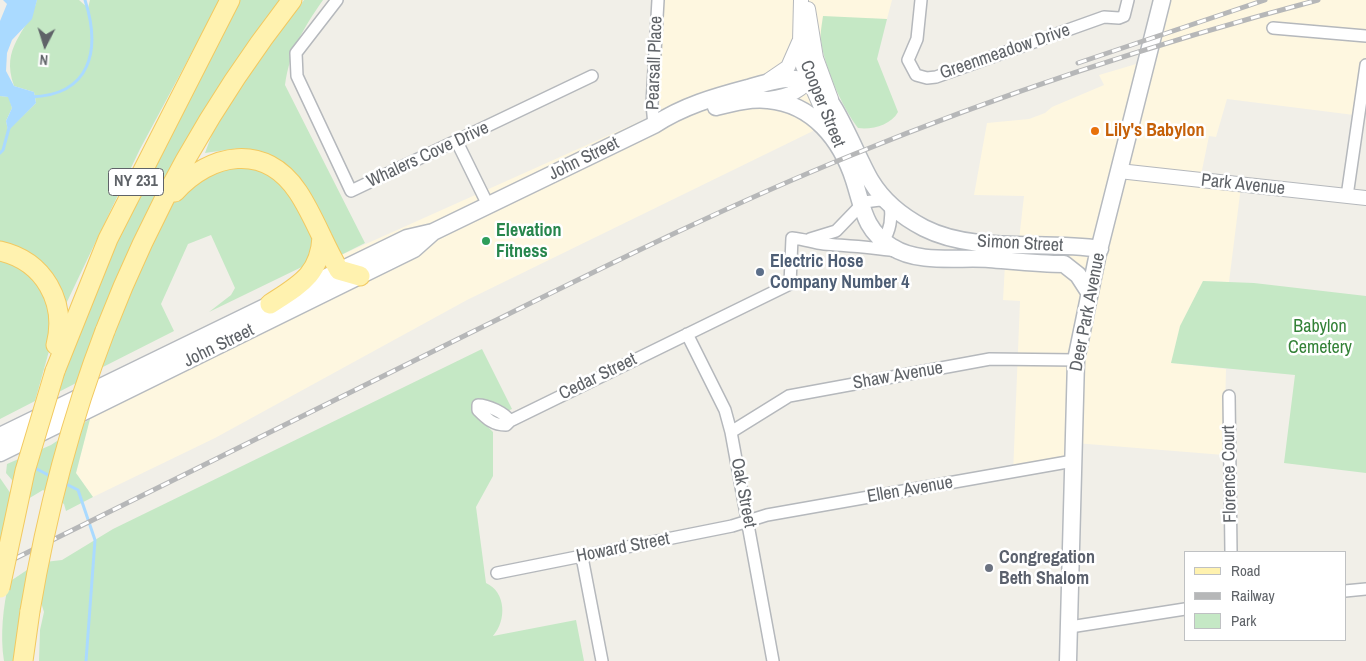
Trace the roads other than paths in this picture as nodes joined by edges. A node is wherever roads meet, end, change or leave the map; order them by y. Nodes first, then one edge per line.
1 (230, 0) edge
2 (292, 0) edge
3 (337, 0) edge
4 (658, 0) edge
5 (801, 0) edge
6 (807, 0) edge
7 (921, 0) edge
8 (1128, 0) edge
9 (1162, 0) edge
10 (1273, 28) dead end
11 (1366, 36) edge
12 (800, 42) junction
13 (816, 58) junction
14 (1366, 65) edge
15 (592, 76) dead end
16 (808, 81) junction
17 (761, 84) junction
18 (767, 100) junction
19 (838, 116) junction
20 (654, 125) junction
21 (835, 140) junction
22 (456, 142) junction
23 (1119, 171) junction
24 (1347, 196) junction
25 (1366, 198) edge
26 (890, 203) junction
27 (860, 204) junction
28 (488, 205) junction
29 (159, 209) junction
30 (433, 232) junction
31 (322, 237) junction
32 (810, 239) junction
33 (878, 244) junction
34 (0, 251) edge
35 (901, 252) joint
36 (1098, 253) junction
37 (990, 260) junction
38 (339, 270) junction
39 (360, 276) junction
40 (1089, 292) junction
41 (270, 304) junction
42 (687, 334) junction
43 (1076, 360) junction
44 (52, 372) junction
45 (1229, 396) dead end
46 (510, 421) dead end
47 (731, 432) junction
48 (0, 436) edge
49 (0, 453) edge
50 (1073, 461) junction
51 (748, 522) junction
52 (1231, 551) edge
53 (582, 557) junction
54 (497, 573) dead end
55 (0, 588) edge
56 (1366, 589) edge
57 (1346, 591) edge
58 (1184, 609) edge
59 (1070, 627) junction
60 (23, 661) edge
61 (602, 661) edge
62 (773, 661) edge
63 (1068, 661) edge

1 - 44 main road, NY 231
2 - 29 main road, NY 231
3 - 22 street, Whalers Cove Drive
4 - 20 street, Pearsall Place
5 - 12 street, Cooper Street
6 - 13 street, Cooper Street
7 - 8 street, Greenmeadow Drive
9 - 23 main road, Deer Park Avenue
10 - 11 street
12 - 16 street, Cooper Street
12 - 17 street, John Street
13 - 16 street
13 - 19 street, Cooper Street
14 - 24 street
15 - 22 street, Whalers Cove Drive
16 - 17 main road, John Street
16 - 18 street, John Street
16 - 19 main road
16 - 21 street, Cooper Street
17 - 20 main road, John Street
18 - 20 main road, John Street
18 - 21 main road, John Street
19 - 26 main road
20 - 28 main road, John Street
21 - 27 main road, Cooper Street
22 - 28 street
23 - 24 street, Park Avenue
23 - 36 main road, Deer Park Avenue
24 - 25 street, Park Avenue
26 - 27 street
26 - 33 street
26 - 36 main road, Simon Street
27 - 32 street
27 - 33 main road, Cooper Street
28 - 30 main road, John Street
29 - 31 main road
29 - 60 main road, NY 231, bridge
30 - 38 main road, John Street
30 - 39 main road, John Street
31 - 38 main road
31 - 41 main road
32 - 33 street
32 - 42 street
33 - 35 main road, Cooper Street
34 - 44 main road
35 - 37 main road, Simon Street
36 - 37 main road, Simon Street
36 - 40 main road, Deer Park Avenue
37 - 40 main road, Simon Street
38 - 39 main road
38 - 41 main road, John Street
39 - 49 main road, John Street
40 - 43 main road, Deer Park Avenue
41 - 48 main road, John Street
42 - 46 street, Cedar Street
42 - 47 street, Oak Street
43 - 47 street, Shaw Avenue
43 - 50 main road, Deer Park Avenue
44 - 55 main road, NY 231, bridge
45 - 52 street, Florence Court
47 - 51 street, Oak Street
50 - 51 street, Ellen Avenue
50 - 59 main road, Deer Park Avenue
51 - 53 street, Howard Street
51 - 62 street, Oak Street
53 - 54 street, Howard Street
53 - 61 street
56 - 57 street
58 - 59 street
59 - 63 main road, Deer Park Avenue

